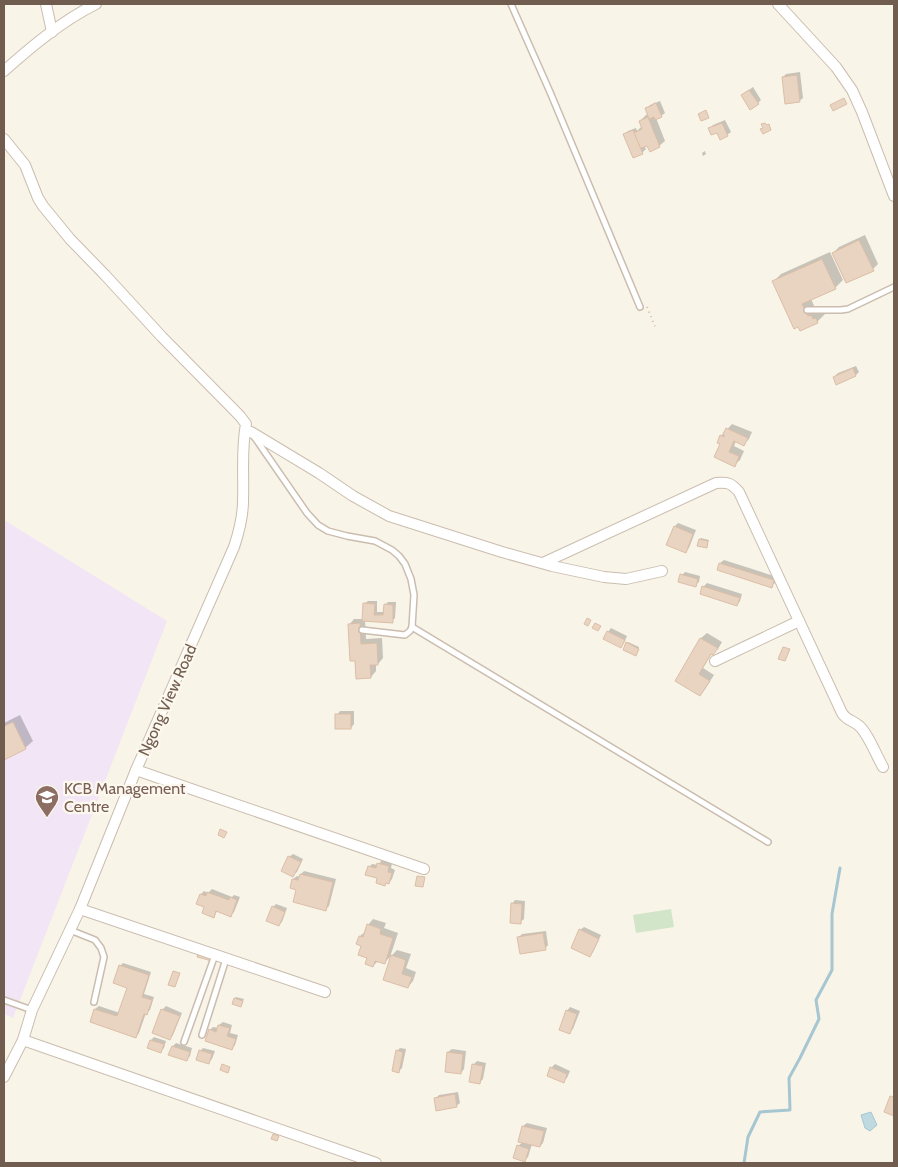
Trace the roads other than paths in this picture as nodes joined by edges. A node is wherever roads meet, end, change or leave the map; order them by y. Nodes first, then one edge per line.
1 (46, 4) edge
2 (96, 4) edge
3 (511, 4) edge
4 (778, 4) edge
5 (52, 32) junction
6 (4, 71) edge
7 (4, 139) edge
8 (894, 196) edge
9 (894, 288) edge
10 (640, 307) dead end
11 (807, 310) dead end
12 (248, 428) junction
13 (543, 563) junction
14 (662, 571) dead end
15 (799, 621) junction
16 (412, 627) junction
17 (362, 630) dead end
18 (715, 661) dead end
19 (883, 767) dead end
20 (136, 770) junction
21 (768, 842) dead end
22 (424, 869) dead end
23 (80, 909) junction
24 (70, 930) junction
25 (215, 955) junction
26 (226, 959) junction
27 (324, 992) dead end
28 (4, 1000) edge
29 (94, 1002) dead end
30 (32, 1010) junction
31 (202, 1035) dead end
32 (23, 1040) junction
33 (184, 1042) dead end
34 (4, 1077) edge
35 (376, 1163) edge

1 - 5 street
2 - 5 street
3 - 10 lane
4 - 8 street
5 - 6 street
7 - 12 street
9 - 11 lane
12 - 13 street
12 - 16 lane
12 - 20 street, Ngong View Road
13 - 14 street
13 - 15 street
15 - 18 street
15 - 19 street
16 - 17 lane
16 - 21 lane
20 - 22 street
20 - 23 street, Ngong View Road
23 - 24 street, Ngong View Road
23 - 25 street
24 - 29 lane
24 - 30 street, Ngong View Road
25 - 26 street
25 - 33 lane
26 - 27 street
26 - 31 lane
28 - 30 lane
30 - 32 street, Ngong View Road
32 - 34 street, Ngong View Road
32 - 35 street

